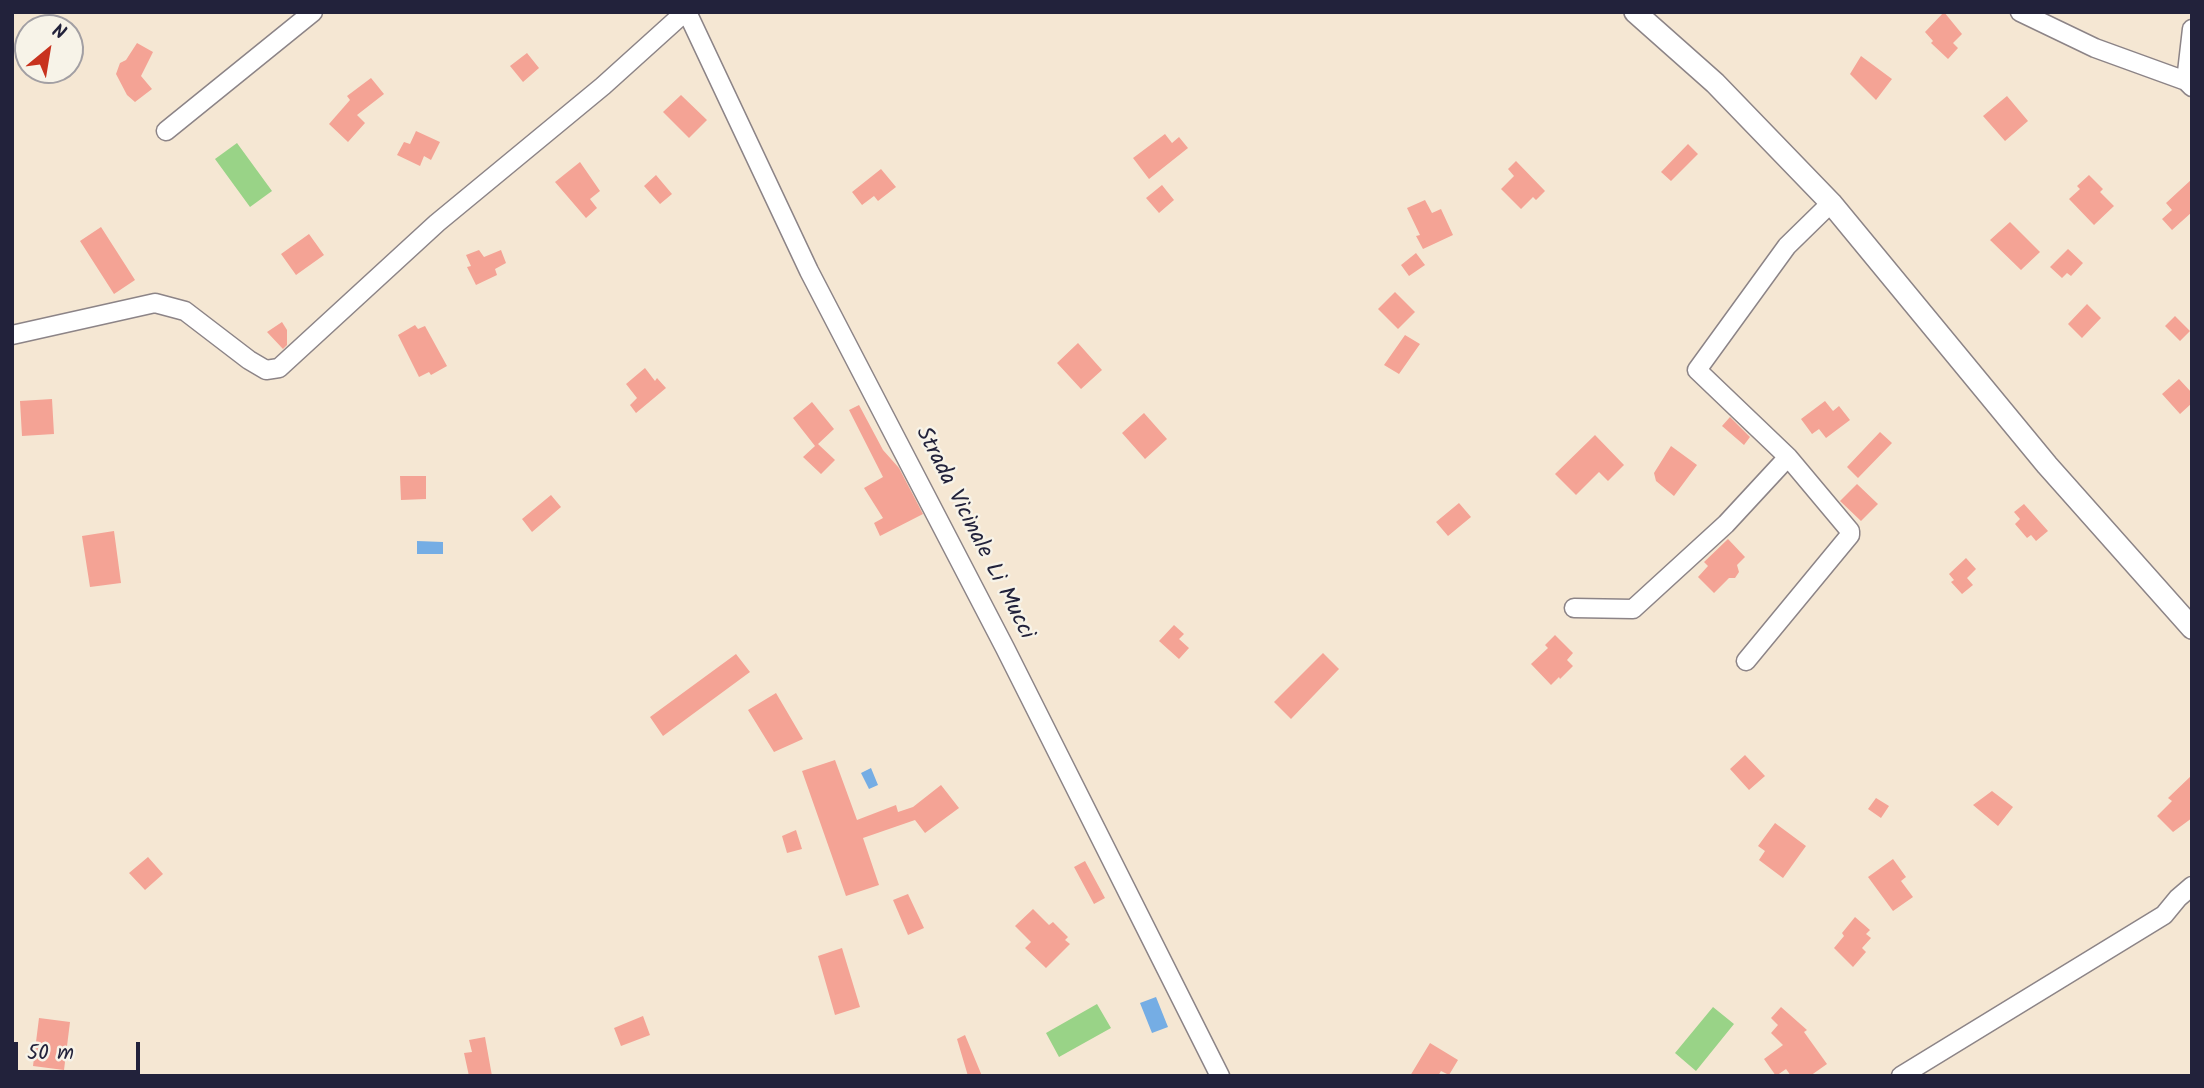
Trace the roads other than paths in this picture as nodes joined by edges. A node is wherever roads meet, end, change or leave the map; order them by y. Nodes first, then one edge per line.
1 (313, 12) edge
2 (686, 12) edge
3 (1635, 12) edge
4 (2020, 12) edge
5 (2192, 29) edge
6 (2189, 84) edge
7 (166, 131) dead end
8 (1831, 203) junction
9 (12, 335) edge
10 (1788, 457) junction
11 (1574, 608) dead end
12 (2192, 628) edge
13 (1746, 661) dead end
14 (2192, 886) edge
15 (1220, 1076) edge
16 (1901, 1076) edge

1 - 7 street
2 - 9 street
2 - 15 street, Strada Vicinale Li Mucci
3 - 8 street
4 - 6 street
5 - 6 street
8 - 10 street
8 - 12 street
10 - 11 street
10 - 13 street
14 - 16 street

